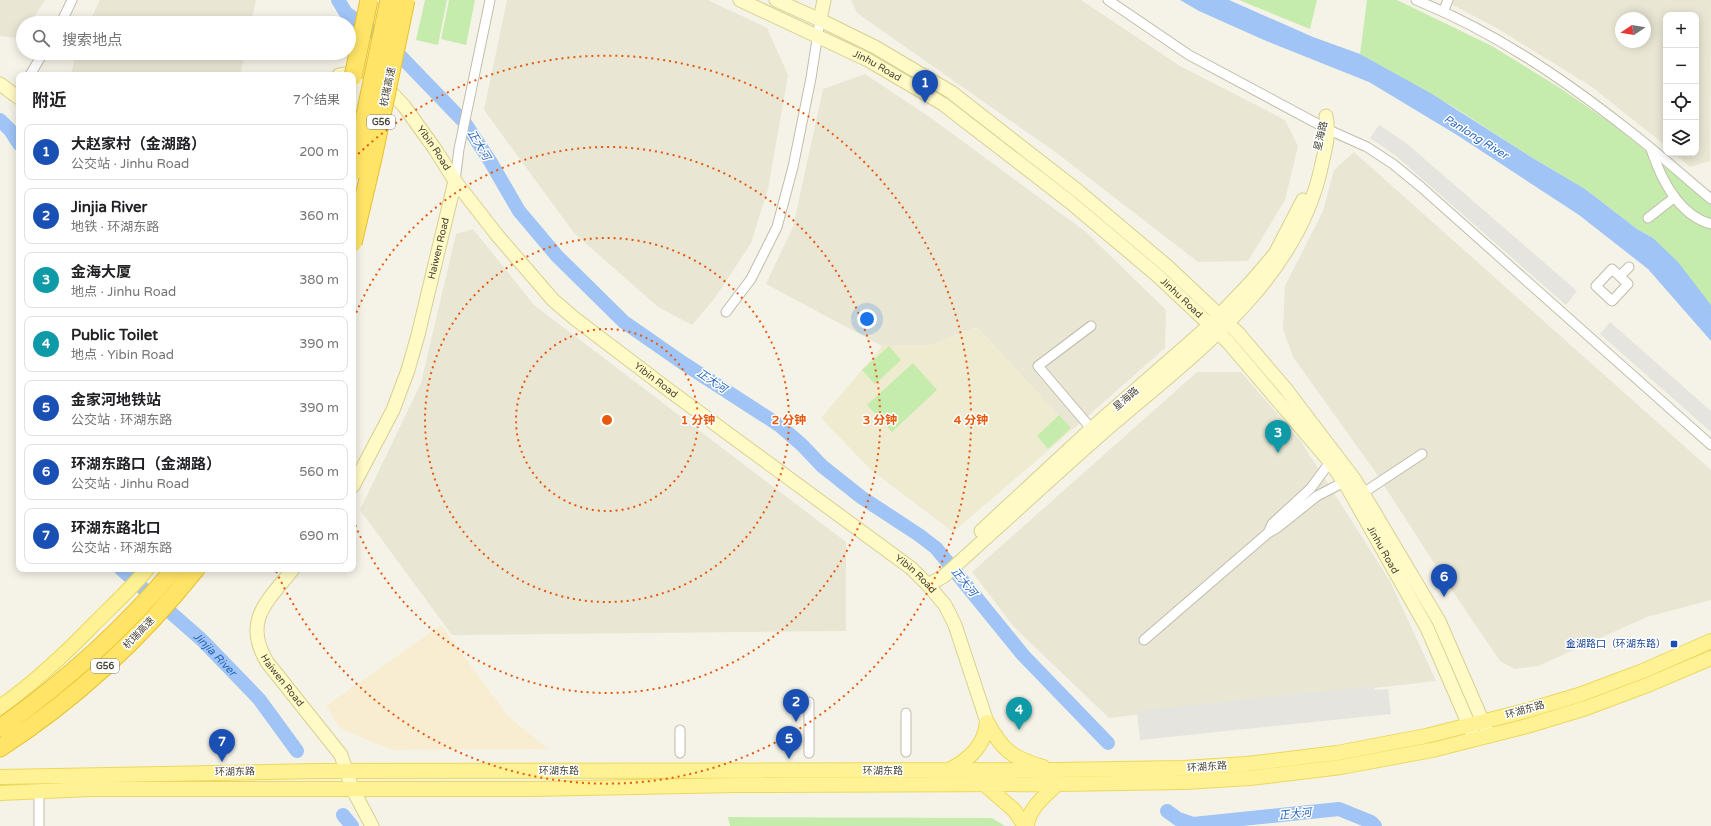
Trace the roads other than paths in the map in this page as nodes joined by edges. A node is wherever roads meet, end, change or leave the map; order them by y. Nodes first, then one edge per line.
1 (72, 0) edge
2 (369, 0) edge
3 (389, 0) edge
4 (406, 0) edge
5 (490, 0) edge
6 (740, 0) edge
7 (776, 0) edge
8 (824, 0) edge
9 (1108, 0) edge
10 (1416, 0) edge
11 (1448, 0) edge
12 (1443, 12) junction
13 (64, 16) edge
14 (820, 20) junction
15 (818, 35) junction
16 (39, 60) edge
17 (32, 72) edge
18 (354, 72) edge
19 (0, 74) edge
20 (0, 84) edge
21 (16, 91) edge
22 (390, 91) dead end
23 (16, 92) edge
24 (1325, 128) junction
25 (1652, 149) junction
26 (356, 158) edge
27 (455, 181) junction
28 (1675, 197) junction
29 (1710, 197) edge
30 (1648, 218) dead end
31 (1711, 224) edge
32 (356, 230) edge
33 (1629, 267) dead end
34 (1620, 276) dead end
35 (726, 312) dead end
36 (1223, 319) junction
37 (1091, 326) dead end
38 (1214, 329) junction
39 (1095, 433) junction
40 (1711, 445) edge
41 (1422, 454) dead end
42 (1330, 462) junction
43 (356, 480) edge
44 (1344, 482) junction
45 (1363, 493) junction
46 (1268, 533) junction
47 (144, 572) edge
48 (171, 572) edge
49 (193, 572) edge
50 (291, 572) edge
51 (928, 585) junction
52 (1144, 640) dead end
53 (1711, 642) edge
54 (1711, 658) edge
55 (809, 702) dead end
56 (0, 707) edge
57 (906, 713) dead end
58 (987, 722) junction
59 (1483, 722) junction
60 (1469, 726) junction
61 (0, 728) edge
62 (680, 730) dead end
63 (1482, 737) junction
64 (0, 748) edge
65 (906, 752) dead end
66 (680, 753) dead end
67 (809, 753) dead end
68 (948, 770) junction
69 (347, 771) junction
70 (0, 777) edge
71 (1056, 777) junction
72 (985, 785) junction
73 (352, 788) junction
74 (39, 791) junction
75 (0, 793) edge
76 (39, 826) edge
77 (372, 826) edge
78 (1026, 826) edge

1 - 13 street
2 - 18 highway, bridge
3 - 26 highway, 杭瑞高速 / G56, bridge
4 - 32 highway, 杭瑞高速 / G56, bridge
5 - 27 street, Haiwen Road
6 - 15 street, Jinhu Road
7 - 14 street, Jinhu Road
8 - 14 street
9 - 24 street
10 - 12 street
11 - 12 street
12 - 25 street
14 - 15 street
14 - 36 street, Jinhu Road
15 - 35 street
15 - 38 street, Jinhu Road
16 - 17 street
19 - 21 street
20 - 23 street
22 - 27 street, Yibin Road
24 - 36 street, 星海路
24 - 40 street
25 - 28 street
25 - 29 street
27 - 43 street, Haiwen Road
27 - 51 street, Yibin Road
28 - 30 street
28 - 31 street
33 - 34 street
36 - 38 street, 星海路
36 - 45 street, Jinhu Road
37 - 39 street
38 - 39 street, 星海路
38 - 42 street, Jinhu Road
39 - 51 street, 星海路
41 - 45 street
42 - 44 street, Jinhu Road
42 - 46 street
44 - 46 street
44 - 60 street, Jinhu Road
45 - 59 street, Jinhu Road
46 - 52 street
47 - 56 main road
48 - 61 highway, 杭瑞高速 / G56
49 - 64 highway, 杭瑞高速 / G56
50 - 69 street, Haiwen Road
51 - 58 street, Yibin Road
53 - 59 main road, 环湖东路
54 - 63 main road, 环湖东路
55 - 67 street
57 - 65 street
58 - 68 main road
58 - 71 main road
59 - 60 main road, 环湖东路
59 - 63 street, Jinhu Road
60 - 63 street, Jinhu Road
60 - 71 main road, 环湖东路
62 - 66 street
63 - 71 main road, 环湖东路
68 - 69 main road, 环湖东路
68 - 71 main road, 环湖东路
69 - 70 main road, 环湖东路
69 - 73 street, Haiwen Road
71 - 72 main road, 环湖东路
71 - 78 main road
72 - 73 main road, 环湖东路
72 - 78 main road
73 - 74 main road, 环湖东路
73 - 77 street, Haiwen Road
74 - 75 main road, 环湖东路
74 - 76 street

